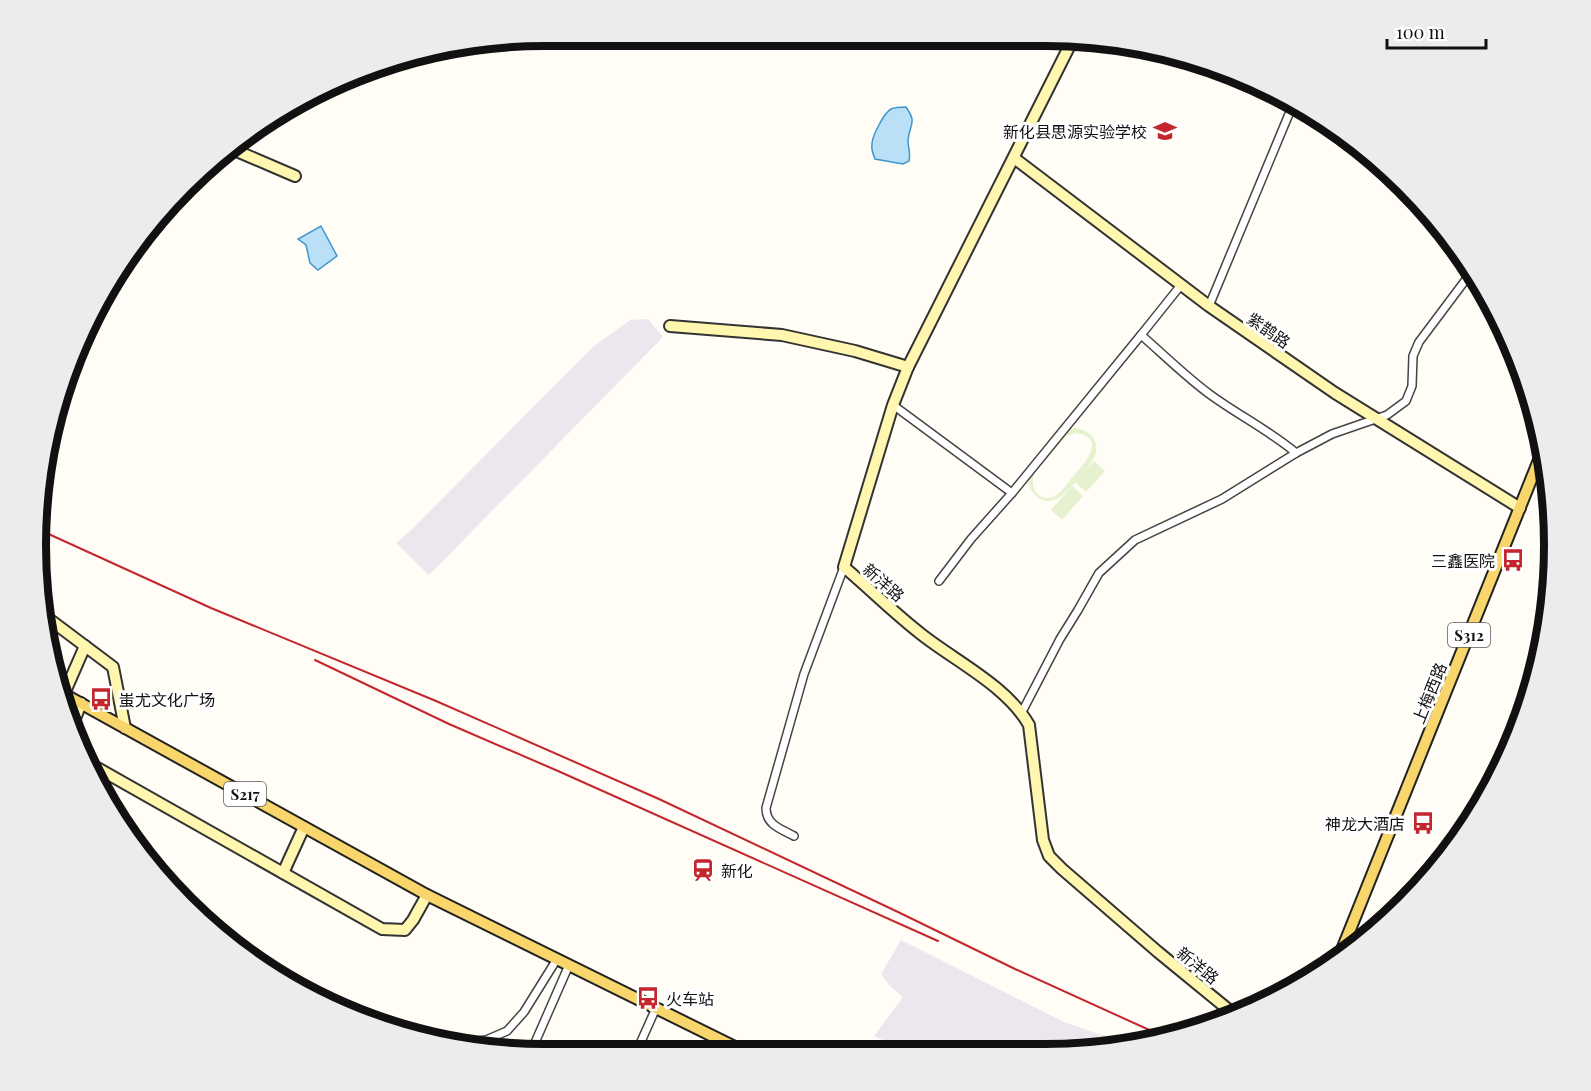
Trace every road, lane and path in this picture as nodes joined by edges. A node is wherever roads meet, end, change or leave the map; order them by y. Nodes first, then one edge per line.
1 (1069, 47) edge
2 (1290, 111) edge
3 (240, 152) edge
4 (1014, 158) junction
5 (295, 176) dead end
6 (1467, 278) edge
7 (1181, 285) junction
8 (1209, 306) junction
9 (670, 326) dead end
10 (1141, 335) junction
11 (908, 367) junction
12 (893, 405) junction
13 (1376, 419) junction
14 (1296, 453) junction
15 (1537, 463) edge
16 (1012, 493) junction
17 (1520, 508) junction
18 (844, 567) junction
19 (939, 581) dead end
20 (53, 621) edge
21 (85, 646) junction
22 (67, 685) edge
23 (70, 697) edge
24 (81, 703) junction
25 (1022, 712) junction
26 (76, 715) edge
27 (125, 728) junction
28 (100, 769) edge
29 (304, 827) junction
30 (794, 836) dead end
31 (283, 873) junction
32 (427, 895) junction
33 (1344, 945) edge
34 (556, 959) junction
35 (569, 965) junction
36 (656, 1008) junction
37 (1229, 1010) edge
38 (484, 1040) edge
39 (534, 1044) edge
40 (640, 1044) edge
41 (730, 1044) edge

1 - 4 street, 新洋路
2 - 8 street
3 - 5 street
4 - 7 street, 紫鹊路
4 - 11 street, 新洋路
6 - 13 street
7 - 8 street, 紫鹊路
7 - 10 street
8 - 13 street, 紫鹊路
9 - 11 street
10 - 14 street
10 - 16 street
11 - 12 street, 新洋路
12 - 16 street
12 - 18 street, 新洋路
13 - 14 street
13 - 17 street, 紫鹊路
14 - 25 street
15 - 17 main road, 上梅西路 / S312
16 - 19 street
17 - 33 main road, 上梅西路 / S312
18 - 25 street, 新洋路
18 - 30 street
20 - 21 street
21 - 22 street
21 - 27 street
23 - 24 main road, S217
24 - 26 street
24 - 27 main road, S217
25 - 37 street, 新洋路
27 - 29 main road, S217
28 - 31 street
29 - 31 street
29 - 32 main road, S217
31 - 32 street
32 - 34 main road, S217
34 - 35 main road, S217
34 - 38 street
35 - 36 main road, S217
35 - 39 street
36 - 40 street
36 - 41 main road, S217

